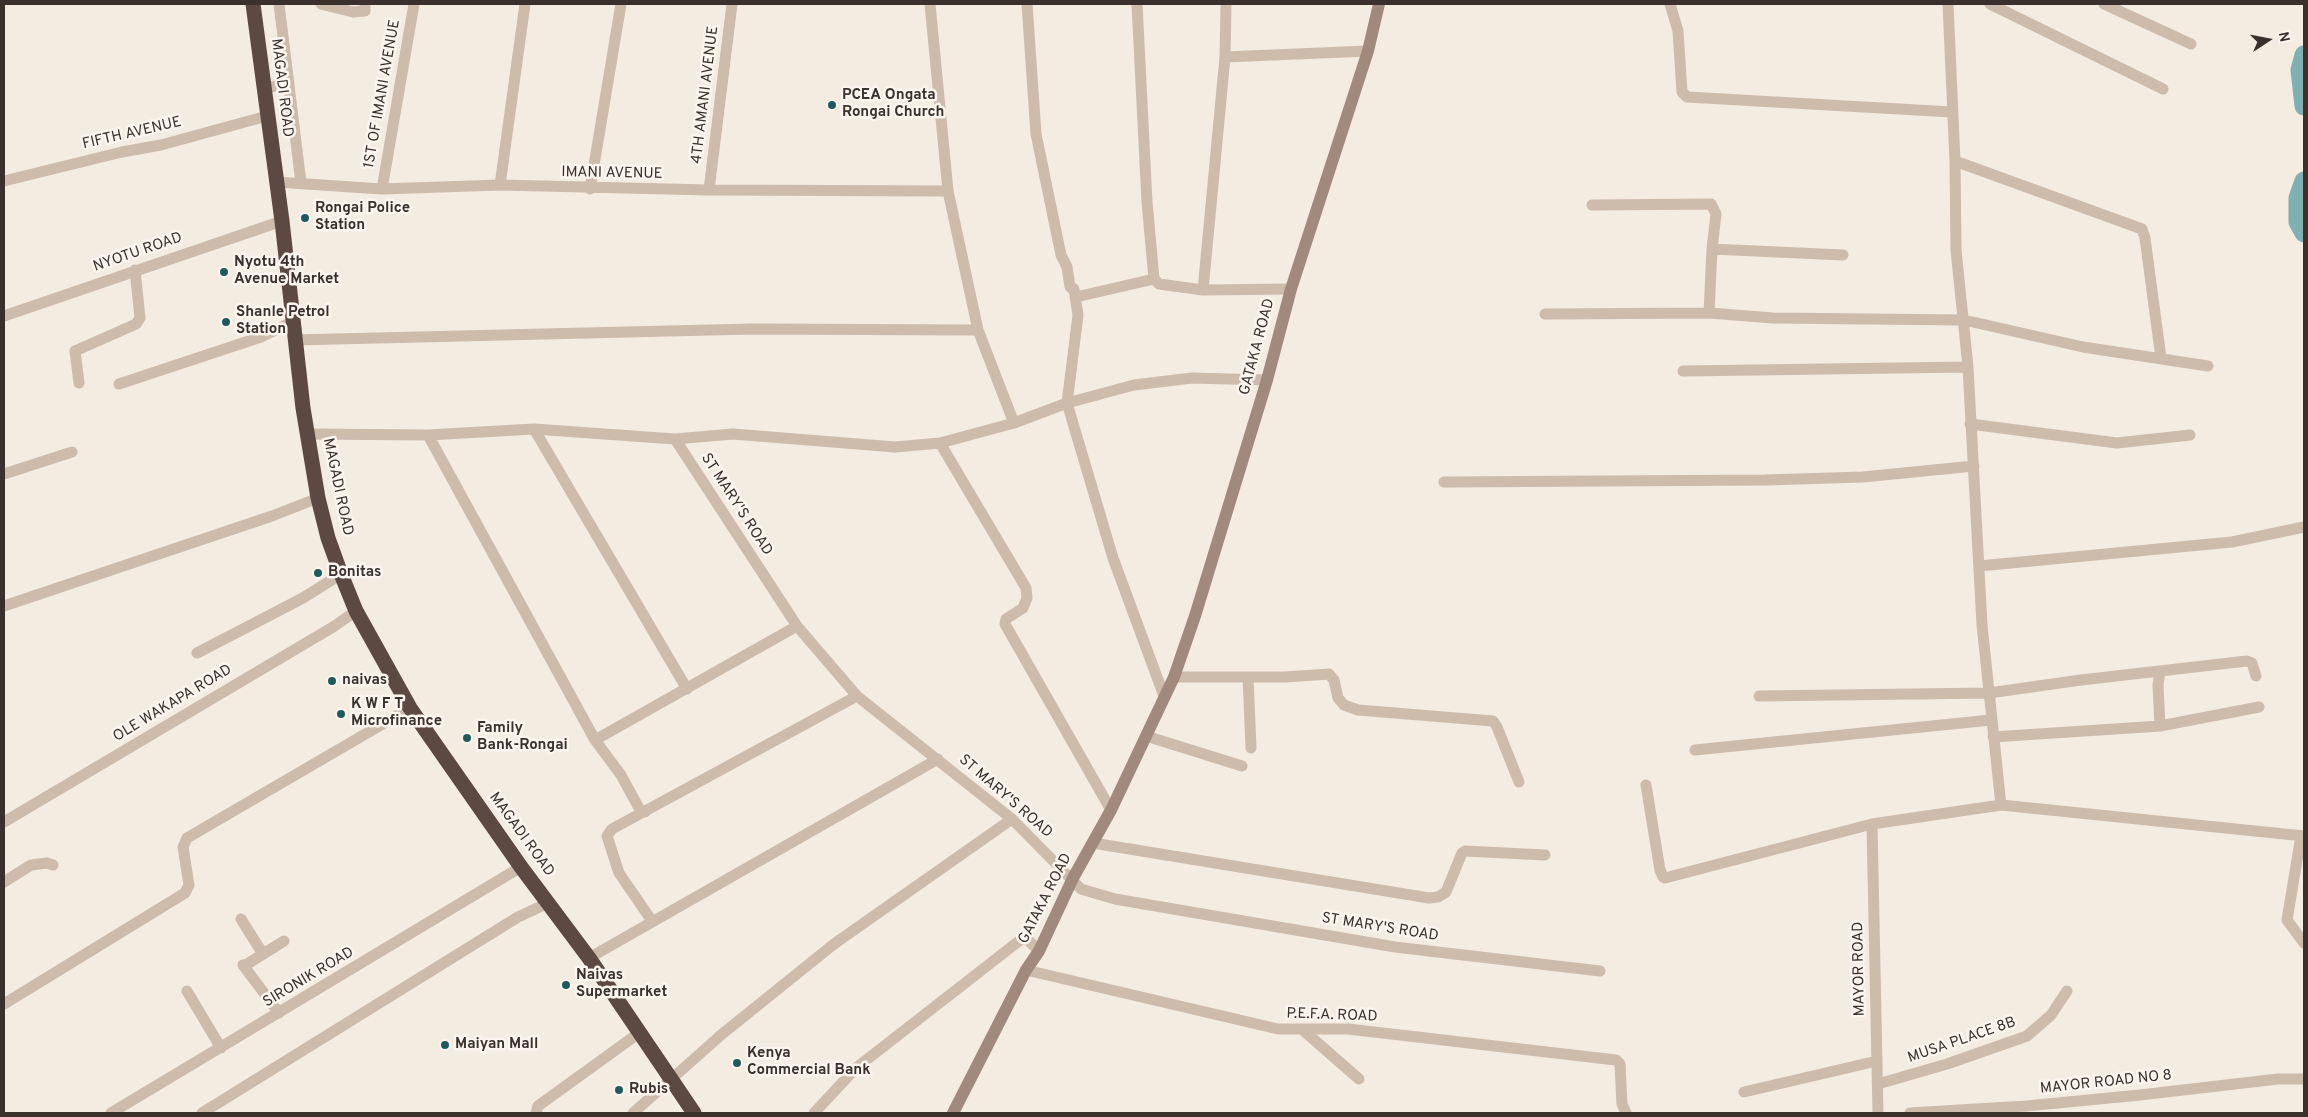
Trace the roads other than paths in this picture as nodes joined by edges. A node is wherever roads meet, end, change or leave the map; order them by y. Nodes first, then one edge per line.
1 (253, 4) edge
2 (279, 4) edge
3 (321, 4) edge
4 (365, 4) edge
5 (414, 4) edge
6 (525, 4) edge
7 (620, 4) edge
8 (732, 4) edge
9 (930, 4) edge
10 (1027, 4) edge
11 (1137, 4) edge
12 (1226, 4) edge
13 (1379, 4) edge
14 (1670, 4) edge
15 (1948, 4) edge
16 (1990, 4) edge
17 (2104, 4) edge
18 (2191, 44) dead end
19 (1368, 51) junction
20 (1225, 57) junction
21 (288, 84) junction
22 (264, 88) junction
23 (2163, 90) dead end
24 (1952, 112) junction
25 (267, 116) junction
26 (1955, 161) junction
27 (4, 181) edge
28 (276, 182) junction
29 (301, 184) junction
30 (500, 185) junction
31 (382, 189) junction
32 (590, 189) junction
33 (709, 190) junction
34 (948, 191) junction
35 (1592, 205) dead end
36 (282, 222) junction
37 (1712, 249) junction
38 (1844, 254) dead end
39 (135, 270) junction
40 (1154, 279) junction
41 (1291, 289) junction
42 (1203, 290) junction
43 (1076, 297) junction
44 (1709, 313) junction
45 (1545, 314) dead end
46 (4, 316) edge
47 (1964, 320) junction
48 (292, 322) junction
49 (978, 330) junction
50 (294, 340) junction
51 (2161, 358) junction
52 (2208, 366) dead end
53 (1968, 367) junction
54 (1683, 372) dead end
55 (1267, 380) junction
56 (79, 383) dead end
57 (119, 384) dead end
58 (1067, 403) junction
59 (1014, 423) junction
60 (1970, 424) junction
61 (534, 429) junction
62 (308, 434) junction
63 (428, 435) junction
64 (2190, 435) dead end
65 (675, 439) junction
66 (940, 443) junction
67 (72, 452) dead end
68 (1974, 466) junction
69 (4, 474) edge
70 (1444, 482) dead end
71 (318, 498) junction
72 (2304, 527) edge
73 (1979, 566) junction
74 (342, 574) junction
75 (4, 606) edge
76 (356, 611) junction
77 (797, 626) junction
78 (197, 653) dead end
79 (2160, 671) junction
80 (2256, 676) dead end
81 (1174, 677) junction
82 (1248, 677) junction
83 (687, 689) junction
84 (1989, 693) junction
85 (857, 696) junction
86 (1164, 696) junction
87 (1759, 696) dead end
88 (2259, 707) dead end
89 (410, 708) junction
90 (1991, 720) junction
91 (2160, 726) junction
92 (1146, 736) junction
93 (1992, 737) junction
94 (595, 740) junction
95 (1251, 748) dead end
96 (1695, 750) dead end
97 (938, 759) junction
98 (1242, 766) dead end
99 (1519, 782) dead end
100 (1646, 785) dead end
101 (2001, 805) junction
102 (1111, 810) junction
103 (645, 812) junction
104 (1012, 819) junction
105 (4, 822) edge
106 (1872, 824) junction
107 (2302, 836) edge
108 (1093, 843) junction
109 (1546, 855) dead end
110 (53, 865) dead end
111 (521, 867) junction
112 (1073, 878) junction
113 (4, 882) edge
114 (548, 903) junction
115 (241, 918) dead end
116 (652, 921) junction
117 (284, 941) dead end
118 (2304, 942) edge
119 (1039, 951) junction
120 (263, 954) junction
121 (589, 958) junction
122 (1026, 970) junction
123 (1600, 971) dead end
124 (187, 990) dead end
125 (2067, 992) dead end
126 (4, 1004) edge
127 (279, 1013) junction
128 (1304, 1031) junction
129 (639, 1033) junction
130 (221, 1048) junction
131 (1877, 1061) junction
132 (2304, 1078) edge
133 (670, 1079) junction
134 (1359, 1079) dead end
135 (1878, 1084) junction
136 (1744, 1092) dead end
137 (1937, 1112) edge
138 (112, 1113) edge
139 (202, 1113) edge
140 (536, 1113) edge
141 (633, 1113) edge
142 (694, 1113) edge
143 (814, 1113) edge
144 (953, 1113) edge
145 (1626, 1113) edge
146 (1878, 1113) edge
147 (1910, 1113) edge

1 - 22 highway, MAGADI ROAD
2 - 21 street
3 - 4 street
5 - 31 street, 1ST OF IMANI AVENUE
6 - 30 street
7 - 32 street
8 - 33 street, 4TH AMANI AVENUE
9 - 34 street
10 - 43 street
11 - 40 street
12 - 20 street
13 - 19 street, GATAKA ROAD
14 - 24 street
15 - 24 street
16 - 23 street
17 - 18 street
19 - 20 street
19 - 41 street, GATAKA ROAD
20 - 42 street
21 - 22 street
21 - 29 street
22 - 25 highway, MAGADI ROAD
24 - 26 street
25 - 27 street, FIFTH AVENUE
25 - 28 highway, MAGADI ROAD
26 - 47 street
26 - 51 street
28 - 29 street, IMANI AVENUE
28 - 36 highway, MAGADI ROAD
29 - 31 street, IMANI AVENUE
30 - 31 street, IMANI AVENUE
30 - 32 street, IMANI AVENUE
32 - 33 street, IMANI AVENUE
33 - 34 street, IMANI AVENUE
34 - 49 street
35 - 37 street
36 - 39 street, NYOTU ROAD
36 - 48 highway, MAGADI ROAD
37 - 38 street
37 - 44 street
39 - 46 street, NYOTU ROAD
39 - 56 street
40 - 42 street
40 - 43 street
41 - 42 street
41 - 55 street, GATAKA ROAD
43 - 58 street
44 - 45 street
44 - 47 street
47 - 51 street
47 - 53 street
48 - 50 highway, MAGADI ROAD
48 - 57 street
49 - 50 street
49 - 59 street
50 - 62 highway, MAGADI ROAD
51 - 52 street
53 - 54 street
53 - 60 street
55 - 58 street
55 - 81 street, GATAKA ROAD
58 - 59 street
58 - 86 street
59 - 66 street
60 - 64 street
60 - 68 street
61 - 63 street
61 - 65 street
61 - 83 street
62 - 63 street
62 - 71 highway, MAGADI ROAD
63 - 94 street
65 - 66 street
65 - 77 street, ST MARY'S ROAD
66 - 102 street
67 - 69 street
68 - 70 street
68 - 73 street
71 - 74 highway, MAGADI ROAD
71 - 75 street
72 - 73 street
73 - 84 street
74 - 76 highway, MAGADI ROAD
74 - 78 street
76 - 89 highway, MAGADI ROAD
76 - 105 street, OLE WAKAPA ROAD
77 - 83 street
77 - 85 street, ST MARY'S ROAD
79 - 80 street
79 - 84 street
79 - 91 street
81 - 82 street
81 - 86 street, GATAKA ROAD
82 - 95 street
82 - 99 street
83 - 94 street
84 - 87 street
84 - 90 street
85 - 97 street, ST MARY'S ROAD
85 - 103 street
86 - 92 street, GATAKA ROAD
88 - 91 street
89 - 111 highway, MAGADI ROAD
89 - 126 street
90 - 93 street
90 - 96 street
91 - 93 street
92 - 98 street
92 - 102 street, GATAKA ROAD
93 - 101 street
94 - 103 street
97 - 104 street, ST MARY'S ROAD
97 - 116 street
100 - 106 street
101 - 106 street
101 - 107 street
102 - 108 street, GATAKA ROAD
103 - 116 street
104 - 112 street, ST MARY'S ROAD
104 - 133 street
106 - 131 street, MAYOR ROAD
107 - 118 street
108 - 109 street
108 - 112 street, GATAKA ROAD
110 - 113 street
111 - 114 highway, MAGADI ROAD
111 - 127 street, SIRONIK ROAD
112 - 119 street, GATAKA ROAD
112 - 123 street, ST MARY'S ROAD
114 - 121 highway, MAGADI ROAD
114 - 139 street
115 - 120 street
116 - 121 street
117 - 120 street
119 - 122 street, GATAKA ROAD
119 - 143 street
120 - 127 street
121 - 129 highway, MAGADI ROAD
122 - 128 street, P.E.F.A. ROAD
122 - 144 street, GATAKA ROAD
124 - 130 street
125 - 135 street, MUSA PLACE 8B
127 - 130 street, SIRONIK ROAD
128 - 134 street
128 - 145 street, P.E.F.A. ROAD
129 - 133 highway, MAGADI ROAD
129 - 140 street
130 - 138 street, SIRONIK ROAD
131 - 135 street, MAYOR ROAD
131 - 136 street
132 - 137 street, MAYOR ROAD NO 8
133 - 141 street
133 - 142 highway, MAGADI ROAD
135 - 146 street, MAYOR ROAD
137 - 147 street, MAYOR ROAD NO 8

